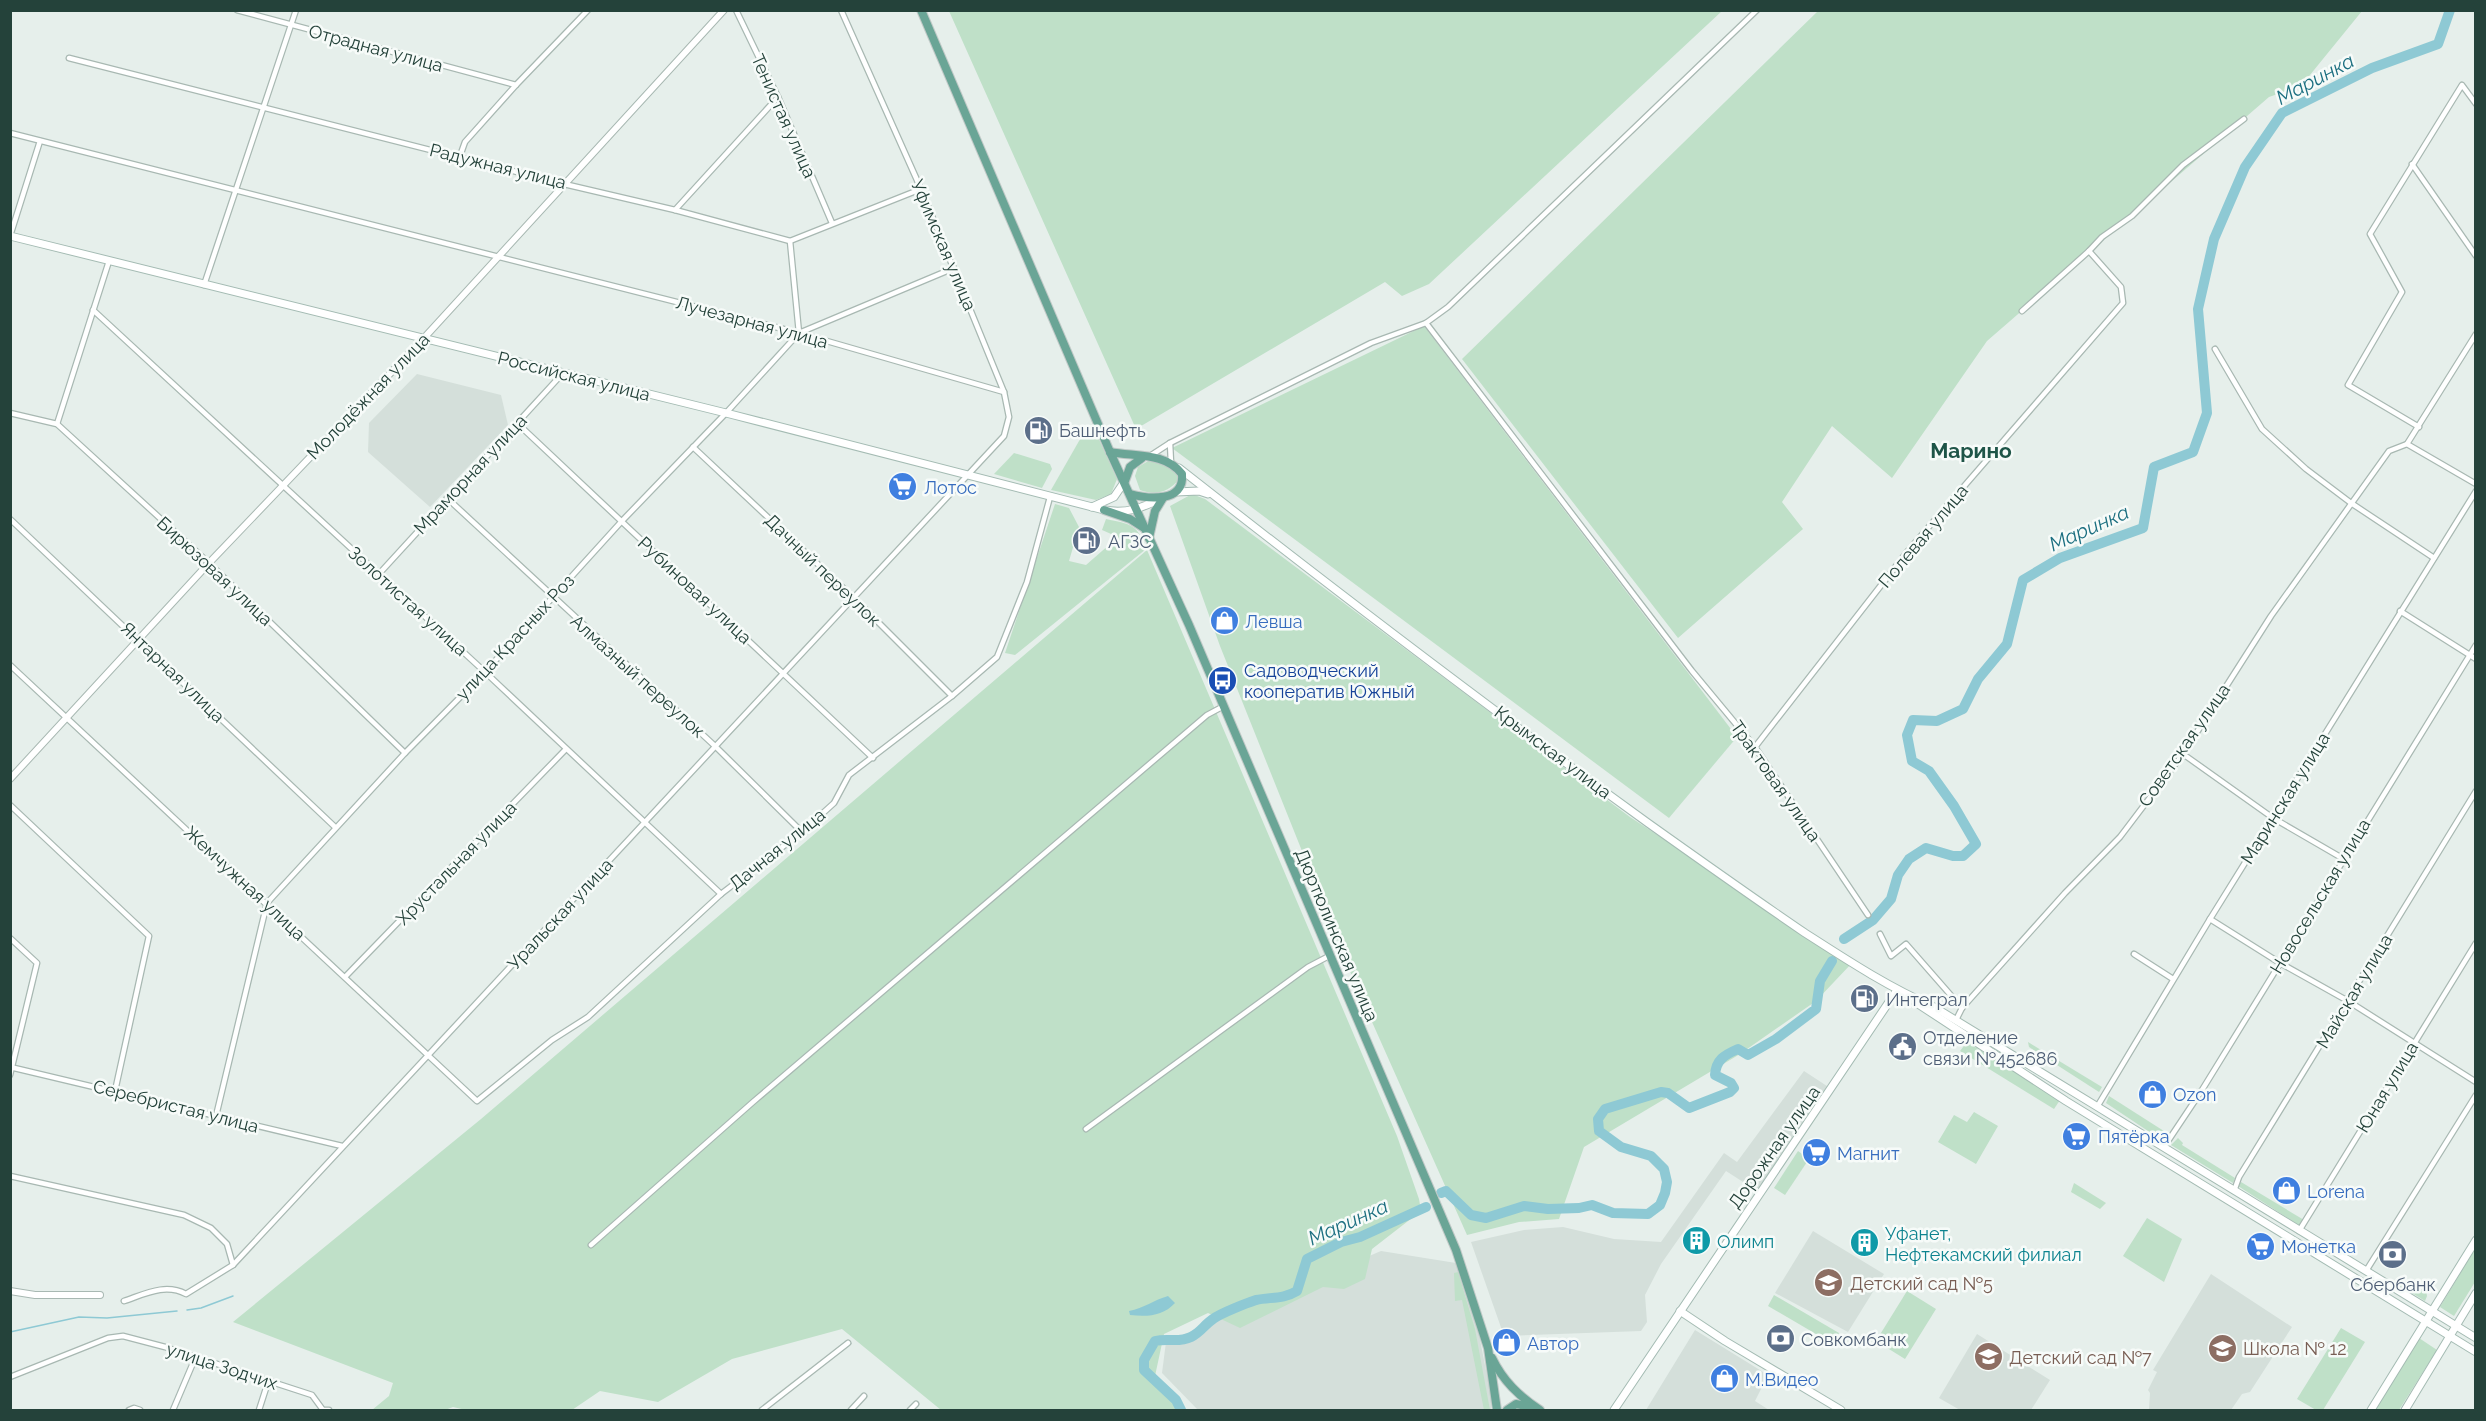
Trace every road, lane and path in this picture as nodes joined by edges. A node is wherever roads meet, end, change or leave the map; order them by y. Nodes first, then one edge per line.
1 (237, 10) edge
2 (296, 10) edge
3 (588, 10) edge
4 (724, 10) edge
5 (735, 10) edge
6 (841, 10) edge
7 (921, 10) edge
8 (1757, 10) edge
9 (291, 26) junction
10 (69, 58) dead end
11 (516, 85) junction
12 (778, 97) junction
13 (2475, 104) edge
14 (264, 107) junction
15 (2244, 119) dead end
16 (10, 133) edge
17 (40, 141) junction
18 (460, 156) junction
19 (2412, 164) junction
20 (564, 184) junction
21 (921, 189) junction
22 (235, 191) junction
23 (675, 210) junction
24 (832, 223) junction
25 (10, 236) edge
26 (790, 241) junction
27 (2089, 251) junction
28 (499, 255) junction
29 (2475, 256) edge
30 (109, 261) junction
31 (954, 268) junction
32 (204, 285) junction
33 (93, 310) junction
34 (2022, 311) dead end
35 (1426, 322) junction
36 (799, 333) junction
37 (2475, 333) edge
38 (424, 338) junction
39 (2215, 348) dead end
40 (563, 373) junction
41 (1004, 393) junction
42 (10, 413) edge
43 (726, 413) junction
44 (517, 423) junction
45 (57, 424) junction
46 (2419, 426) junction
47 (1170, 443) junction
48 (2407, 444) junction
49 (693, 447) junction
50 (1110, 452) junction
51 (1146, 457) junction
52 (1174, 465) junction
53 (969, 475) junction
54 (1125, 481) junction
55 (2475, 484) edge
56 (282, 485) junction
57 (2475, 491) edge
58 (1176, 492) junction
59 (1130, 494) junction
60 (1213, 495) junction
61 (1050, 497) junction
62 (447, 498) junction
63 (1163, 498) junction
64 (2351, 503) junction
65 (1092, 507) junction
66 (1104, 510) junction
67 (1137, 510) junction
68 (10, 519) edge
69 (621, 522) junction
70 (1149, 538) junction
71 (2434, 558) junction
72 (209, 563) junction
73 (378, 574) junction
74 (552, 598) junction
75 (855, 600) junction
76 (2400, 611) junction
77 (139, 639) junction
78 (2475, 645) edge
79 (2469, 656) junction
80 (2475, 659) edge
81 (10, 666) edge
82 (485, 672) junction
83 (785, 673) junction
84 (952, 696) junction
85 (1222, 707) junction
86 (67, 718) junction
87 (716, 747) junction
88 (1755, 747) junction
89 (566, 749) junction
90 (405, 753) junction
91 (2183, 754) junction
92 (873, 758) junction
93 (10, 779) edge
94 (2475, 791) edge
95 (10, 805) edge
96 (2273, 818) junction
97 (646, 822) junction
98 (335, 827) junction
99 (802, 832) junction
100 (2342, 858) junction
101 (721, 894) junction
102 (267, 903) junction
103 (1868, 915) dead end
104 (2210, 919) junction
105 (1880, 934) dead end
106 (10, 938) edge
107 (2475, 944) edge
108 (2134, 954) dead end
109 (1329, 956) junction
110 (2280, 963) junction
111 (345, 977) junction
112 (2173, 979) junction
113 (1900, 992) junction
114 (2348, 1001) junction
115 (1962, 1008) junction
116 (1956, 1020) junction
117 (2413, 1043) junction
118 (427, 1056) junction
119 (11, 1067) edge
120 (10, 1075) edge
121 (2475, 1082) edge
122 (115, 1091) junction
123 (2475, 1095) edge
124 (477, 1101) joint
125 (2097, 1107) junction
126 (216, 1116) junction
127 (2128, 1125) junction
128 (1086, 1129) dead end
129 (2121, 1135) junction
130 (342, 1146) junction
131 (2164, 1147) junction
132 (10, 1176) edge
133 (2234, 1191) junction
134 (2299, 1231) junction
135 (2475, 1240) edge
136 (591, 1245) dead end
137 (233, 1265) junction
138 (2366, 1271) junction
139 (10, 1291) edge
140 (100, 1295) dead end
141 (2474, 1297) edge
142 (124, 1301) dead end
143 (1680, 1311) junction
144 (2432, 1312) junction
145 (2427, 1321) junction
146 (2456, 1326) junction
147 (2451, 1335) junction
148 (2475, 1338) edge
149 (848, 1343) dead end
150 (1488, 1348) junction
151 (2475, 1352) edge
152 (196, 1356) junction
153 (10, 1377) edge
154 (268, 1382) junction
155 (864, 1396) dead end
156 (916, 1404) dead end
157 (129, 1410) edge
158 (140, 1410) edge
159 (173, 1410) edge
160 (259, 1410) edge
161 (329, 1410) edge
162 (762, 1410) edge
163 (851, 1410) edge
164 (910, 1410) edge
165 (1497, 1410) edge
166 (1508, 1410) edge
167 (1541, 1410) edge
168 (1614, 1410) edge
169 (1840, 1410) edge
170 (2371, 1410) edge
171 (2404, 1410) edge

1 - 9 street, Отрадная улица
2 - 9 street
3 - 11 street
4 - 20 street, Молодёжная улица
5 - 12 street, Тенистая улица
6 - 21 street, Уфимская улица
7 - 50 main road
8 - 35 street
9 - 11 street, Отрадная улица
9 - 14 street
10 - 14 street, Радужная улица
11 - 18 street
12 - 23 street
12 - 24 street, Тенистая улица
13 - 19 street
14 - 18 street, Радужная улица
14 - 22 street
15 - 27 street
16 - 17 street, Лучезарная улица
17 - 22 street, Лучезарная улица
17 - 25 street
18 - 20 street, Радужная улица
19 - 29 street
19 - 46 street
20 - 23 street, Радужная улица
20 - 28 street, Молодёжная улица
21 - 24 street
21 - 31 street, Уфимская улица
22 - 28 street, Лучезарная улица
22 - 32 street
23 - 26 street, Радужная улица
24 - 26 street
25 - 30 main road, Российская улица
26 - 36 street
27 - 34 street
27 - 88 street, Полевая улица
28 - 36 street, Лучезарная улица
28 - 38 street, Молодёжная улица
30 - 32 main road, Российская улица
30 - 33 street
31 - 36 street, улица Красных Роз
31 - 41 street, Уфимская улица
32 - 38 main road, Российская улица
33 - 45 street
33 - 56 street, Золотистая улица
35 - 47 street
35 - 88 street, Трактовая улица
36 - 41 street, Лучезарная улица
36 - 43 street, улица Красных Роз
37 - 46 street
38 - 40 main road, Российская улица
38 - 56 street, Молодёжная улица
39 - 64 street
40 - 43 main road, Российская улица
40 - 44 street, Мраморная улица
41 - 53 street, Уфимская улица
42 - 45 street, Бирюзовая улица
43 - 49 street, улица Красных Роз
43 - 53 main road, Российская улица
44 - 62 street, Мраморная улица
44 - 69 street, Рубиновая улица
45 - 72 street, Бирюзовая улица
46 - 48 street
47 - 51 street
47 - 52 street
48 - 55 street
48 - 64 street, Советская улица
49 - 69 street, улица Красных Роз
49 - 75 street, Дачный переулок
50 - 51 main road
50 - 54 main road
51 - 52 main road
51 - 54 main road
52 - 58 main road
52 - 60 main road, Крымская улица
53 - 61 main road, Российская улица
53 - 75 street, Уральская улица
54 - 59 main road
54 - 65 main road
56 - 72 street, Молодёжная улица
56 - 73 street, Золотистая улица
57 - 71 street, Маринская улица
58 - 60 main road
58 - 63 main road
59 - 63 main road
59 - 67 main road, Дюртюлинская улица
60 - 113 main road, Крымская улица
61 - 65 main road, Российская улица
61 - 84 street, Дачная улица
62 - 73 street, Мраморная улица
62 - 74 street, Алмазный переулок
63 - 67 main road
63 - 70 main road
64 - 71 street
64 - 91 street, Советская улица
65 - 66 main road, Российская улица
66 - 67 main road, Российская улица
66 - 70 main road
67 - 70 main road, Дюртюлинская улица
68 - 77 street, Янтарная улица
69 - 74 street, улица Красных Роз
69 - 83 street, Рубиновая улица
70 - 85 main road, Дюртюлинская улица
71 - 76 street, Маринская улица
72 - 77 street, Молодёжная улица
72 - 90 street, Бирюзовая улица
73 - 82 street, Золотистая улица
74 - 82 street, улица Красных Роз
74 - 87 street, Алмазный переулок
75 - 83 street, Уральская улица
75 - 84 street, Дачный переулок
76 - 79 street
76 - 96 street, Маринская улица
77 - 86 street, Молодёжная улица
77 - 98 street, Янтарная улица
78 - 79 street, Новосельская улица
79 - 80 street
79 - 100 street, Новосельская улица
81 - 86 street, Жемчужная улица
82 - 89 street, Золотистая улица
82 - 90 street, улица Красных Роз
83 - 87 street, Уральская улица
83 - 92 street, Рубиновая улица
84 - 92 street, Дачная улица
85 - 109 main road, Дюртюлинская улица
85 - 136 street
86 - 93 street, Молодёжная улица
86 - 102 street, Жемчужная улица
87 - 97 street, Уральская улица
87 - 99 street, Алмазный переулок
88 - 103 street, Трактовая улица
89 - 97 street, Золотистая улица
89 - 111 street, Хрустальная улица
90 - 98 street, улица Красных Роз
91 - 96 street
91 - 115 street, Советская улица
92 - 99 street, Дачная улица
94 - 114 street, Майская улица
95 - 122 street
96 - 100 street
96 - 104 street, Маринская улица
97 - 101 street, Золотистая улица
97 - 118 street, Уральская улица
98 - 102 street, улица Красных Роз
99 - 101 street, Дачная улица
100 - 110 street, Новосельская улица
101 - 124 street, Дачная улица
102 - 111 street, Жемчужная улица
102 - 126 street, улица Красных Роз
104 - 110 street
104 - 112 street, Маринская улица
105 - 115 street
106 - 119 street
107 - 117 street, Юная улица
108 - 112 street
109 - 128 street
109 - 150 main road, Дюртюлинская улица
110 - 114 street
110 - 131 street, Новосельская улица
111 - 118 street, Жемчужная улица
112 - 125 street, Маринская улица
113 - 116 main road
113 - 129 main road
113 - 143 main road, Дорожная улица
114 - 117 street
114 - 133 street, Майская улица
115 - 116 street, Советская улица
116 - 125 main road
117 - 121 street
117 - 134 street, Юная улица
118 - 124 street, Жемчужная улица
118 - 130 street, Уральская улица
119 - 120 street
119 - 122 street, Серебристая улица
122 - 126 street, Серебристая улица
123 - 138 street
125 - 127 main road
126 - 130 street, Серебристая улица
127 - 129 main road
127 - 131 main road
129 - 145 main road
130 - 137 street, Уральская улица
131 - 133 main road
132 - 137 street
133 - 134 main road
134 - 138 main road
135 - 144 main road
137 - 142 street, Уральская улица
138 - 144 main road
139 - 140 street
141 - 146 main road
143 - 168 main road, Дорожная улица
143 - 169 main road
144 - 145 main road
144 - 146 main road
145 - 147 main road
145 - 170 main road
146 - 147 main road
146 - 148 main road
147 - 151 main road
147 - 171 main road
149 - 162 street
150 - 165 main road
150 - 167 main road
152 - 153 street, улица Зодчих
152 - 154 street, улица Зодчих
152 - 159 street
154 - 160 street
154 - 161 street, улица Зодчих
155 - 163 street
156 - 164 street
157 - 158 street
166 - 167 main road

